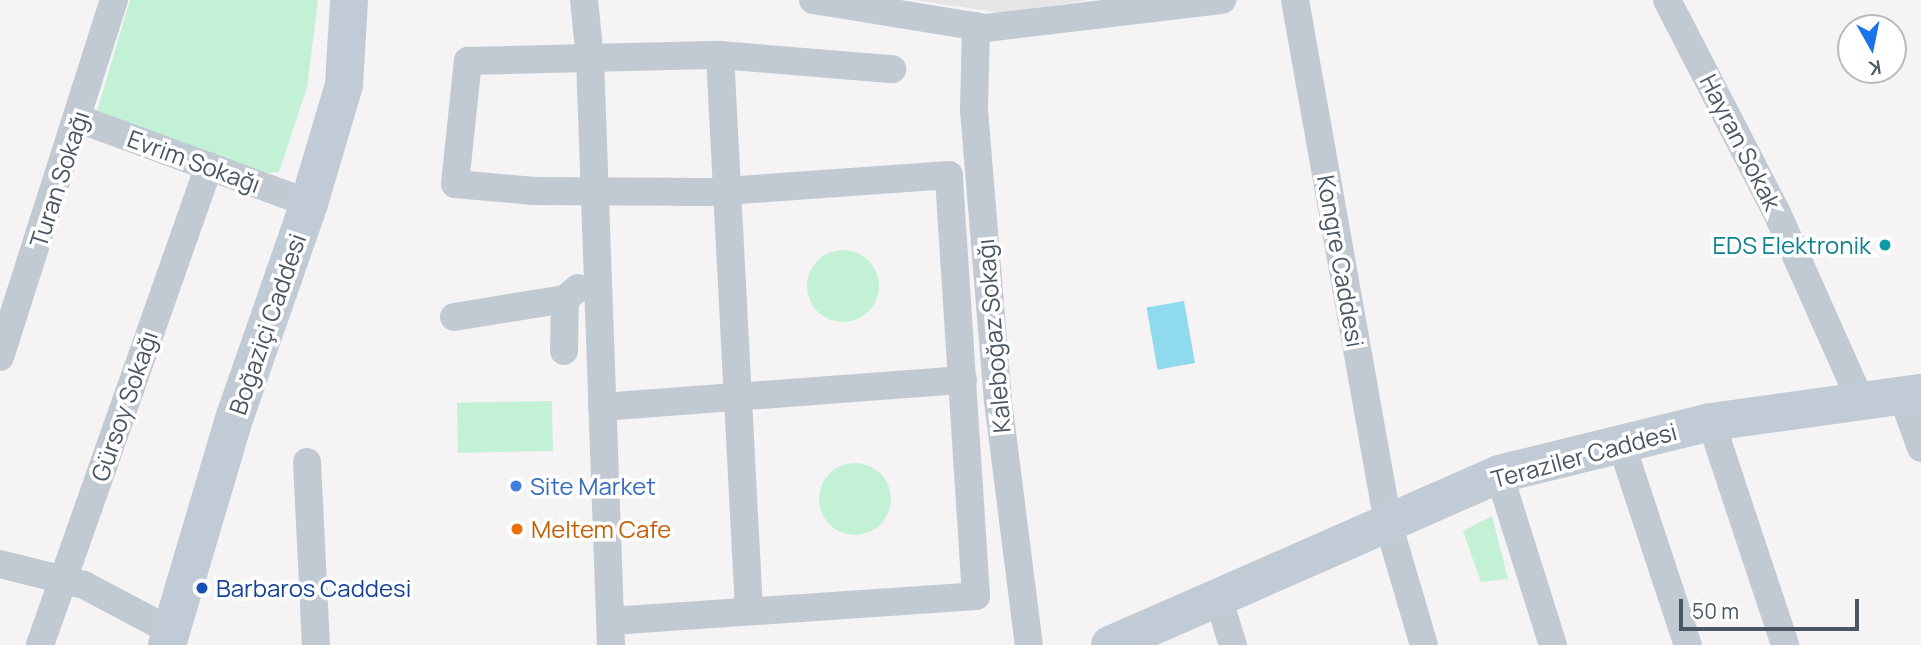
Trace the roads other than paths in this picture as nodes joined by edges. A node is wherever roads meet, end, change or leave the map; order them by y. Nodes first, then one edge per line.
1 (114, 0) edge
2 (349, 0) edge
3 (813, 0) edge
4 (1222, 0) edge
5 (1295, 0) edge
6 (1667, 0) edge
7 (585, 9) edge
8 (976, 26) junction
9 (720, 55) junction
10 (590, 59) junction
11 (892, 69) dead end
12 (79, 119) junction
13 (209, 166) junction
14 (727, 190) junction
15 (594, 191) junction
16 (309, 202) junction
17 (596, 272) junction
18 (565, 299) junction
19 (454, 317) dead end
20 (564, 351) dead end
21 (0, 357) edge
22 (963, 380) junction
23 (1912, 395) edge
24 (738, 397) junction
25 (1861, 402) junction
26 (602, 407) junction
27 (1711, 422) junction
28 (1621, 443) junction
29 (1921, 448) edge
30 (307, 462) dead end
31 (1499, 474) junction
32 (1388, 523) junction
33 (0, 564) edge
34 (63, 580) junction
35 (1218, 598) junction
36 (749, 611) junction
37 (611, 633) edge
38 (169, 638) edge
39 (40, 645) edge
40 (316, 645) edge
41 (1029, 645) edge
42 (1110, 645) edge
43 (1233, 645) edge
44 (1424, 645) edge
45 (1553, 645) edge
46 (1688, 645) edge
47 (1785, 645) edge

1 - 12 street, Turan Sokağı
2 - 16 main road, Boğaziçi Caddesi
3 - 8 street
4 - 8 street
5 - 32 street, Kongre Caddesi
6 - 25 street, Hayran Sokak
7 - 10 street
8 - 41 street, Kaleboğaz Sokağı
9 - 10 street
9 - 11 street
9 - 14 street
10 - 15 street
10 - 15 street
12 - 13 street, Evrim Sokağı
12 - 21 street, Turan Sokağı
13 - 16 street, Evrim Sokağı
13 - 34 street, Gürsoy Sokağı
14 - 15 street
14 - 22 street
14 - 24 street
15 - 17 street
16 - 38 main road, Boğaziçi Caddesi
17 - 18 street
17 - 26 street
18 - 19 street
18 - 20 street
22 - 24 street
22 - 36 street
23 - 25 main road, Teraziler Caddesi
23 - 29 street
24 - 26 street
24 - 36 street
25 - 27 main road, Teraziler Caddesi
26 - 37 street
27 - 28 main road, Teraziler Caddesi
27 - 47 street
28 - 31 main road, Teraziler Caddesi
28 - 46 street
30 - 40 street
31 - 32 main road, Teraziler Caddesi
31 - 45 street
32 - 35 main road, Teraziler Caddesi
32 - 44 street, Kongre Caddesi
33 - 34 street
34 - 38 street
34 - 39 street, Gürsoy Sokağı
35 - 42 main road, Teraziler Caddesi
35 - 43 street
36 - 37 street

